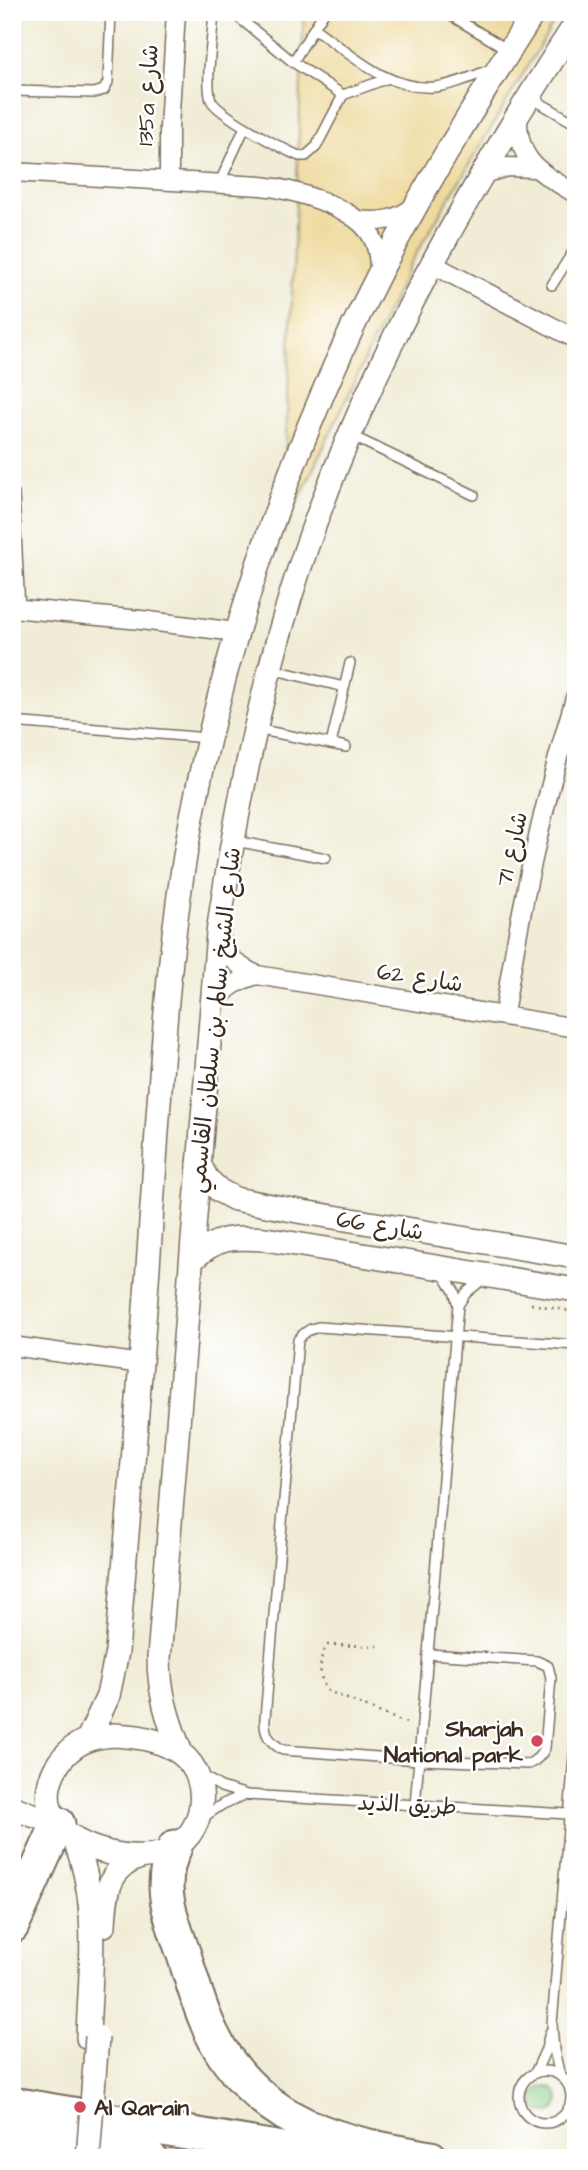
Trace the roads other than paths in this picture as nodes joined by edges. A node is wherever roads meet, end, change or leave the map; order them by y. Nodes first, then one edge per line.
1 (111, 12) edge
2 (176, 12) edge
3 (214, 12) edge
4 (232, 12) edge
5 (324, 12) edge
6 (445, 12) edge
7 (534, 12) edge
8 (576, 23) edge
9 (315, 29) junction
10 (505, 58) junction
11 (293, 62) junction
12 (386, 79) junction
13 (12, 91) edge
14 (343, 95) junction
15 (523, 104) junction
16 (576, 124) edge
17 (245, 127) junction
18 (535, 168) junction
19 (12, 172) edge
20 (480, 175) junction
21 (169, 180) junction
22 (219, 184) junction
23 (576, 194) edge
24 (415, 206) junction
25 (358, 220) junction
26 (576, 247) edge
27 (432, 264) junction
28 (379, 274) junction
29 (552, 285) dead end
30 (576, 339) edge
31 (350, 435) junction
32 (14, 494) edge
33 (474, 495) dead end
34 (16, 609) edge
35 (236, 632) junction
36 (350, 663) dead end
37 (270, 669) junction
38 (344, 687) junction
39 (576, 695) edge
40 (12, 722) edge
41 (255, 729) junction
42 (209, 738) junction
43 (331, 744) junction
44 (346, 747) dead end
45 (232, 840) junction
46 (326, 858) dead end
47 (218, 933) junction
48 (257, 975) junction
49 (211, 1013) junction
50 (503, 1015) junction
51 (576, 1028) edge
52 (199, 1164) junction
53 (303, 1212) junction
54 (265, 1239) junction
55 (576, 1257) edge
56 (192, 1260) junction
57 (438, 1267) junction
58 (488, 1276) junction
59 (576, 1290) edge
60 (458, 1305) junction
61 (455, 1337) junction
62 (576, 1345) edge
63 (12, 1346) edge
64 (142, 1364) junction
65 (428, 1654) junction
66 (576, 1732) edge
67 (88, 1740) junction
68 (181, 1753) junction
69 (419, 1760) junction
70 (197, 1773) junction
71 (50, 1780) junction
72 (247, 1795) junction
73 (12, 1800) edge
74 (415, 1805) junction
75 (12, 1807) edge
76 (568, 1814) junction
77 (63, 1828) junction
78 (172, 1842) junction
79 (12, 1926) edge
80 (552, 2024) junction
81 (92, 2037) junction
82 (535, 2073) junction
83 (567, 2081) edge
84 (12, 2104) edge
85 (576, 2110) edge
86 (564, 2115) junction
87 (12, 2134) edge
88 (439, 2154) edge
89 (80, 2158) edge
90 (88, 2158) edge
91 (150, 2158) edge
92 (337, 2158) edge

1 - 13 lane
2 - 21 street, 135a شارع
3 - 17 lane
4 - 11 lane
5 - 9 lane
6 - 10 lane
7 - 10 street, شارع الشيخ سالم بن سلطان القاسمي
8 - 15 street, شارع الشيخ سالم بن سلطان القاسمي
9 - 11 lane
9 - 12 lane
10 - 12 lane
10 - 24 street, شارع الشيخ سالم بن سلطان القاسمي
11 - 14 lane
12 - 14 lane
14 - 17 lane
15 - 16 lane
15 - 18 street
15 - 20 street, شارع الشيخ سالم بن سلطان القاسمي
17 - 22 lane
18 - 20 street
18 - 23 street
19 - 21 street
20 - 27 street, شارع الشيخ سالم بن سلطان القاسمي
21 - 22 street
22 - 25 street
24 - 25 street
24 - 28 street, شارع الشيخ سالم بن سلطان القاسمي
25 - 28 street
26 - 29 lane
27 - 30 street
27 - 31 street, شارع الشيخ سالم بن سلطان القاسمي
28 - 35 street, شارع الشيخ سالم بن سلطان القاسمي
31 - 33 lane
31 - 37 street, شارع الشيخ سالم بن سلطان القاسمي
32 - 34 lane
34 - 35 street
35 - 42 street, شارع الشيخ سالم بن سلطان القاسمي
36 - 38 lane
37 - 38 lane
37 - 41 street, شارع الشيخ سالم بن سلطان القاسمي
38 - 43 lane
39 - 50 street, شارع 71
40 - 42 lane
41 - 43 lane
41 - 45 street, شارع الشيخ سالم بن سلطان القاسمي
42 - 64 street, شارع الشيخ سالم بن سلطان القاسمي
43 - 44 lane
45 - 46 lane
45 - 47 street, شارع الشيخ سالم بن سلطان القاسمي
47 - 48 street, شارع 62
47 - 49 street, شارع الشيخ سالم بن سلطان القاسمي
48 - 49 street
48 - 50 street, شارع 62
49 - 52 street, شارع الشيخ سالم بن سلطان القاسمي
50 - 51 street, شارع 62
52 - 53 street, شارع 66
52 - 56 street, شارع الشيخ سالم بن سلطان القاسمي
53 - 54 street
53 - 55 street, شارع 66
54 - 56 street, شارع 66
54 - 57 street, شارع 66
56 - 68 street, شارع الشيخ سالم بن سلطان القاسمي
57 - 58 street, شارع 66
57 - 60 lane
58 - 59 street, شارع 66
58 - 60 lane
60 - 61 lane
61 - 62 lane
61 - 65 lane
61 - 69 lane
63 - 64 street
64 - 67 street, شارع الشيخ سالم بن سلطان القاسمي
65 - 69 lane
65 - 69 lane
66 - 76 lane
67 - 68 street
67 - 71 street
68 - 70 street
69 - 74 lane
70 - 72 lane, طريق الذيد
70 - 78 street
71 - 73 street
71 - 77 street
72 - 74 lane, طريق الذيد
72 - 78 lane, طريق الذيد
74 - 76 lane, طريق الذيد
75 - 77 street
76 - 80 lane
77 - 78 street
77 - 79 highway
77 - 81 street
78 - 81 street
78 - 88 highway
80 - 82 lane
80 - 83 lane
81 - 89 street
81 - 90 street, bridge
82 - 83 lane
82 - 86 lane
83 - 86 lane
84 - 92 highway
85 - 86 lane
87 - 91 highway

